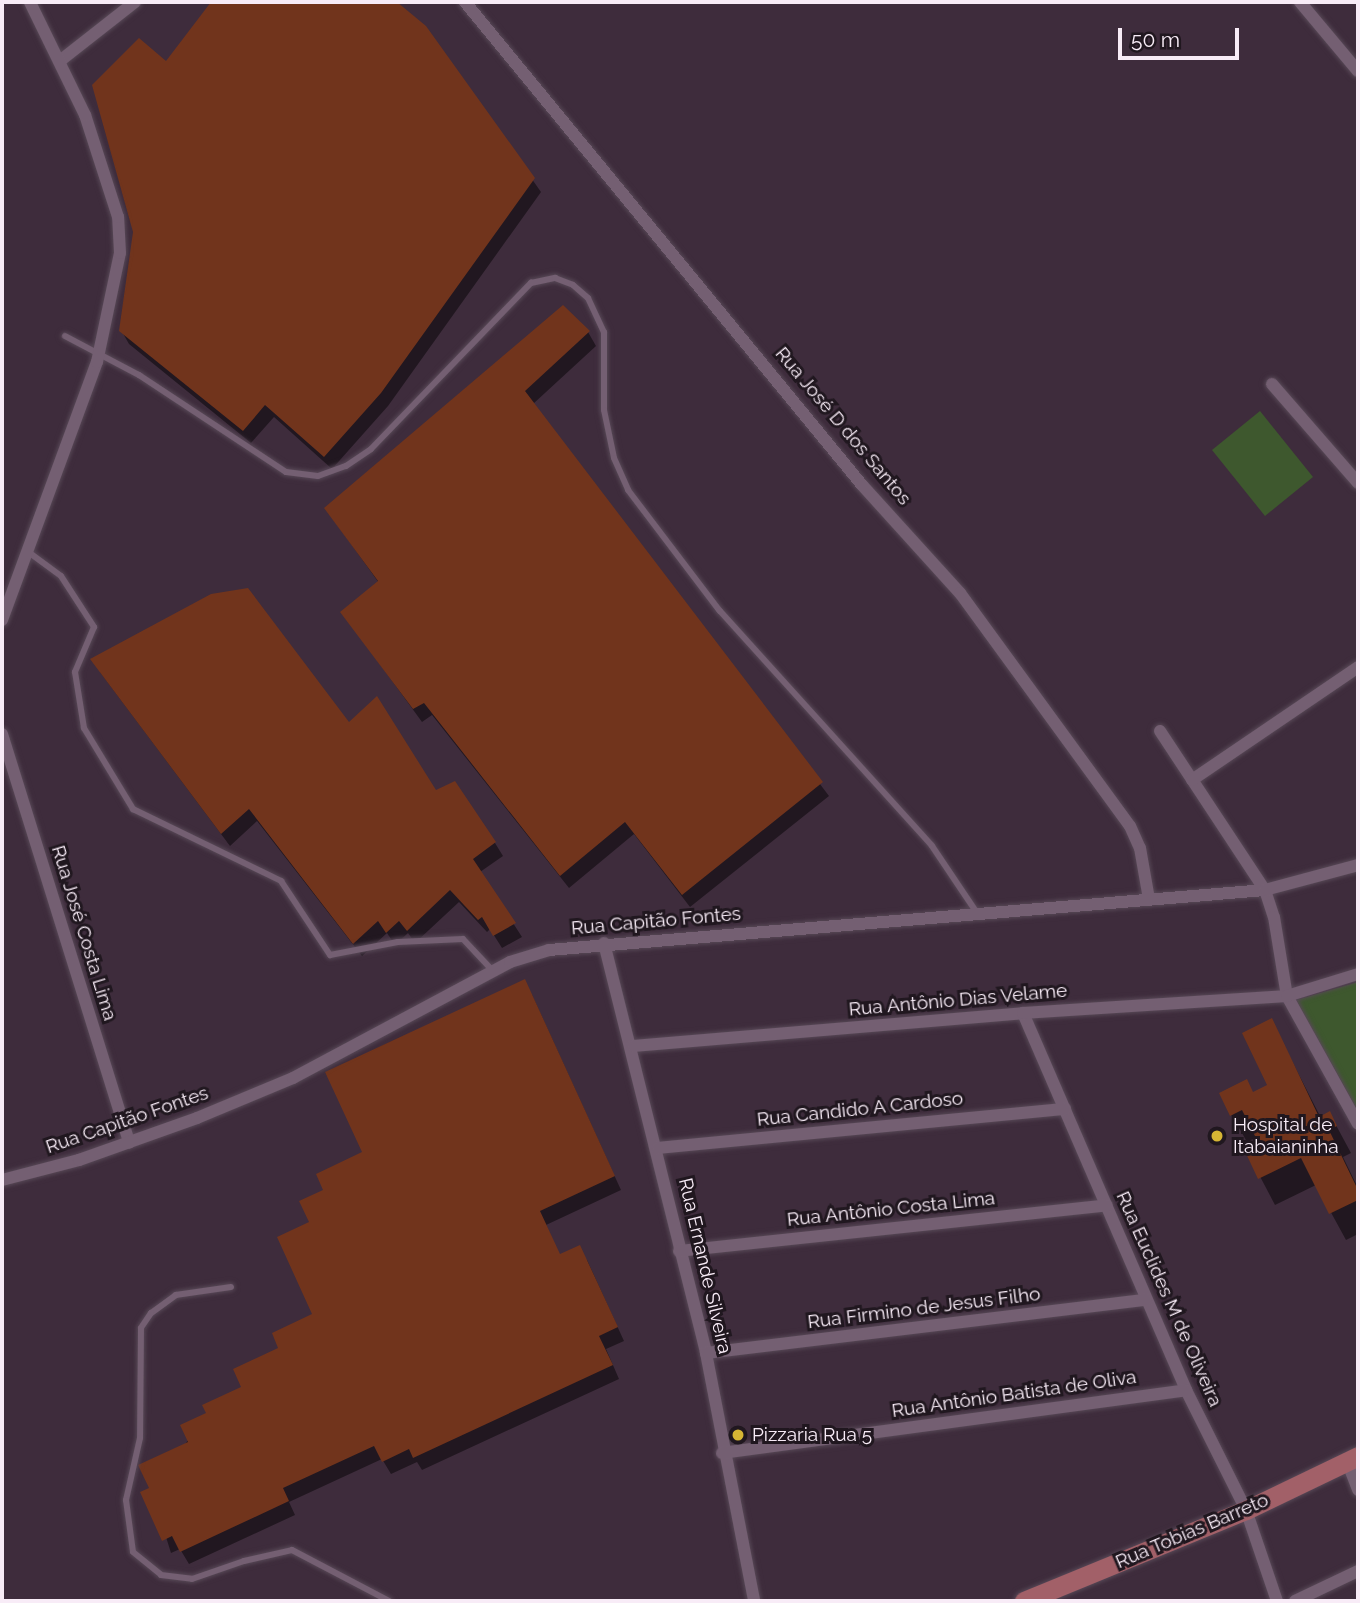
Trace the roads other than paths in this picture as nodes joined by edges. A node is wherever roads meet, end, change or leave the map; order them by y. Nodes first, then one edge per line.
1 (30, 2) edge
2 (135, 2) edge
3 (465, 2) edge
4 (1300, 2) edge
5 (61, 60) junction
6 (1358, 71) edge
7 (65, 336) dead end
8 (99, 352) junction
9 (1272, 384) dead end
10 (1358, 483) edge
11 (27, 551) junction
12 (2, 620) edge
13 (1358, 667) edge
14 (1160, 731) dead end
15 (2, 734) edge
16 (1192, 780) junction
17 (1358, 865) edge
18 (1265, 890) junction
19 (1149, 899) junction
20 (978, 915) junction
21 (604, 943) junction
22 (492, 970) junction
23 (1358, 974) edge
24 (1287, 996) junction
25 (1023, 1013) junction
26 (633, 1046) junction
27 (1065, 1109) junction
28 (1358, 1124) edge
29 (129, 1143) junction
30 (658, 1148) junction
31 (2, 1180) edge
32 (1107, 1205) junction
33 (679, 1251) junction
34 (231, 1287) dead end
35 (1146, 1300) junction
36 (706, 1353) junction
37 (1186, 1390) junction
38 (722, 1452) junction
39 (1352, 1458) edge
40 (1358, 1490) edge
41 (1246, 1510) junction
42 (1358, 1570) edge
43 (389, 1601) edge
44 (754, 1601) edge
45 (1026, 1601) edge
46 (1277, 1601) edge
47 (1295, 1601) edge

1 - 5 street
2 - 5 street
3 - 19 street, Rua José D dos Santos
4 - 6 street
5 - 8 street
7 - 8 lane
8 - 11 street
8 - 20 lane
9 - 10 street
11 - 12 street
11 - 22 lane
13 - 16 street
14 - 16 street
15 - 29 street, Rua José Costa Lima
16 - 18 street
17 - 18 street, Rua Capitão Fontes
18 - 19 street, Rua Capitão Fontes
18 - 24 street
19 - 20 street, Rua Capitão Fontes
20 - 21 street, Rua Capitão Fontes
21 - 22 street, Rua Capitão Fontes
21 - 26 street, Rua Ernande Silveira
22 - 29 street, Rua Capitão Fontes
23 - 24 street, Rua Antônio Dias Velame
24 - 25 street, Rua Antônio Dias Velame
24 - 28 street
25 - 26 street, Rua Antônio Dias Velame
25 - 27 street, Rua Euclides M de Oliveira
26 - 30 street, Rua Ernande Silveira
27 - 30 street, Rua Candido A Cardoso
27 - 32 street, Rua Euclides M de Oliveira
29 - 31 street, Rua Capitão Fontes
30 - 33 street, Rua Ernande Silveira
32 - 33 street, Rua Antônio Costa Lima
32 - 35 street, Rua Euclides M de Oliveira
33 - 36 street, Rua Ernande Silveira
34 - 43 lane
35 - 36 street, Rua Firmino de Jesus Filho
35 - 37 street, Rua Euclides M de Oliveira
36 - 38 street, Rua Ernande Silveira
37 - 38 street, Rua Antônio Batista de Oliva
37 - 41 street, Rua Euclides M de Oliveira
38 - 44 street, Rua Ernande Silveira
39 - 40 street
39 - 41 main road, Rua Tobias Barreto
41 - 45 main road, Rua Tobias Barreto
41 - 46 street, Rua Euclides M de Oliveira
42 - 47 street

